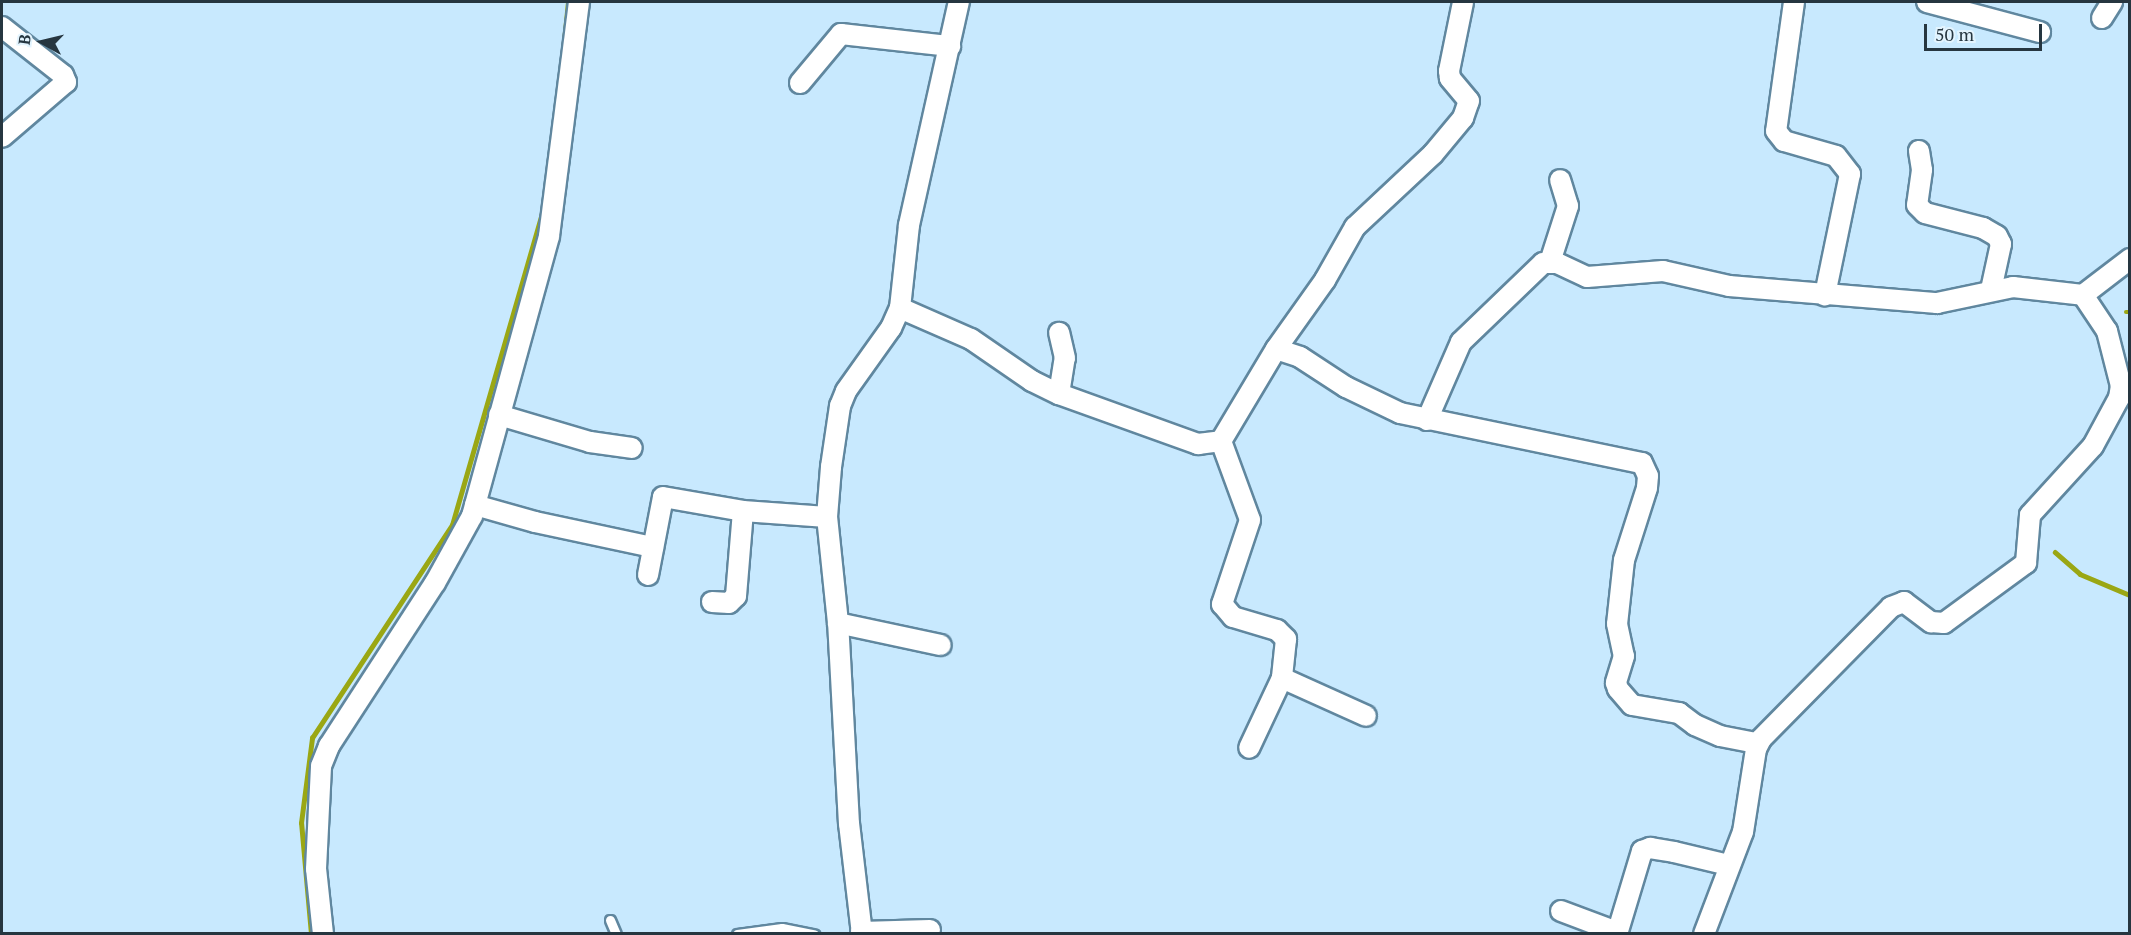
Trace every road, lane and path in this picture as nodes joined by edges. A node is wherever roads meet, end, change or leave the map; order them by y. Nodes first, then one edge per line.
1 (579, 2) edge
2 (959, 2) edge
3 (1463, 2) edge
4 (1794, 2) edge
5 (1927, 2) edge
6 (2, 27) edge
7 (2040, 32) dead end
8 (950, 45) junction
9 (800, 83) dead end
10 (2, 137) edge
11 (1919, 151) dead end
12 (1560, 180) dead end
13 (2130, 259) edge
14 (1550, 262) junction
15 (1991, 290) junction
16 (1825, 295) junction
17 (2084, 295) junction
18 (900, 308) junction
19 (1059, 333) dead end
20 (1276, 349) junction
21 (1059, 394) junction
22 (499, 415) junction
23 (1427, 420) junction
24 (1221, 441) junction
25 (632, 448) dead end
26 (475, 505) junction
27 (743, 511) junction
28 (827, 517) junction
29 (654, 547) junction
30 (648, 575) dead end
31 (712, 602) dead end
32 (838, 623) junction
33 (941, 645) dead end
34 (1282, 678) junction
35 (1366, 716) dead end
36 (1757, 743) junction
37 (1249, 748) dead end
38 (1728, 865) junction
39 (1561, 911) dead end
40 (610, 920) dead end
41 (930, 930) dead end
42 (323, 933) edge
43 (616, 933) edge
44 (736, 933) edge
45 (814, 933) edge
46 (861, 933) edge
47 (1617, 933) edge
48 (1704, 933) edge

1 - 22 street
2 - 8 street
3 - 20 street
4 - 16 street
5 - 7 street
6 - 10 street
8 - 9 street
8 - 18 street
11 - 15 street
12 - 14 street
13 - 17 street
14 - 16 street
14 - 23 street
15 - 16 street
15 - 17 street
17 - 36 street
18 - 21 street
18 - 28 street
19 - 21 street
20 - 23 street
20 - 24 street
21 - 24 street
22 - 25 street
22 - 26 street
23 - 36 street
24 - 34 street
26 - 29 street
26 - 42 street
27 - 28 street
27 - 29 street
27 - 31 street
28 - 32 street
29 - 30 street
32 - 33 street
32 - 46 street
34 - 35 street
34 - 37 street
36 - 38 street
38 - 47 street
38 - 48 street
39 - 47 street
40 - 43 lane
41 - 46 street
44 - 45 lane

